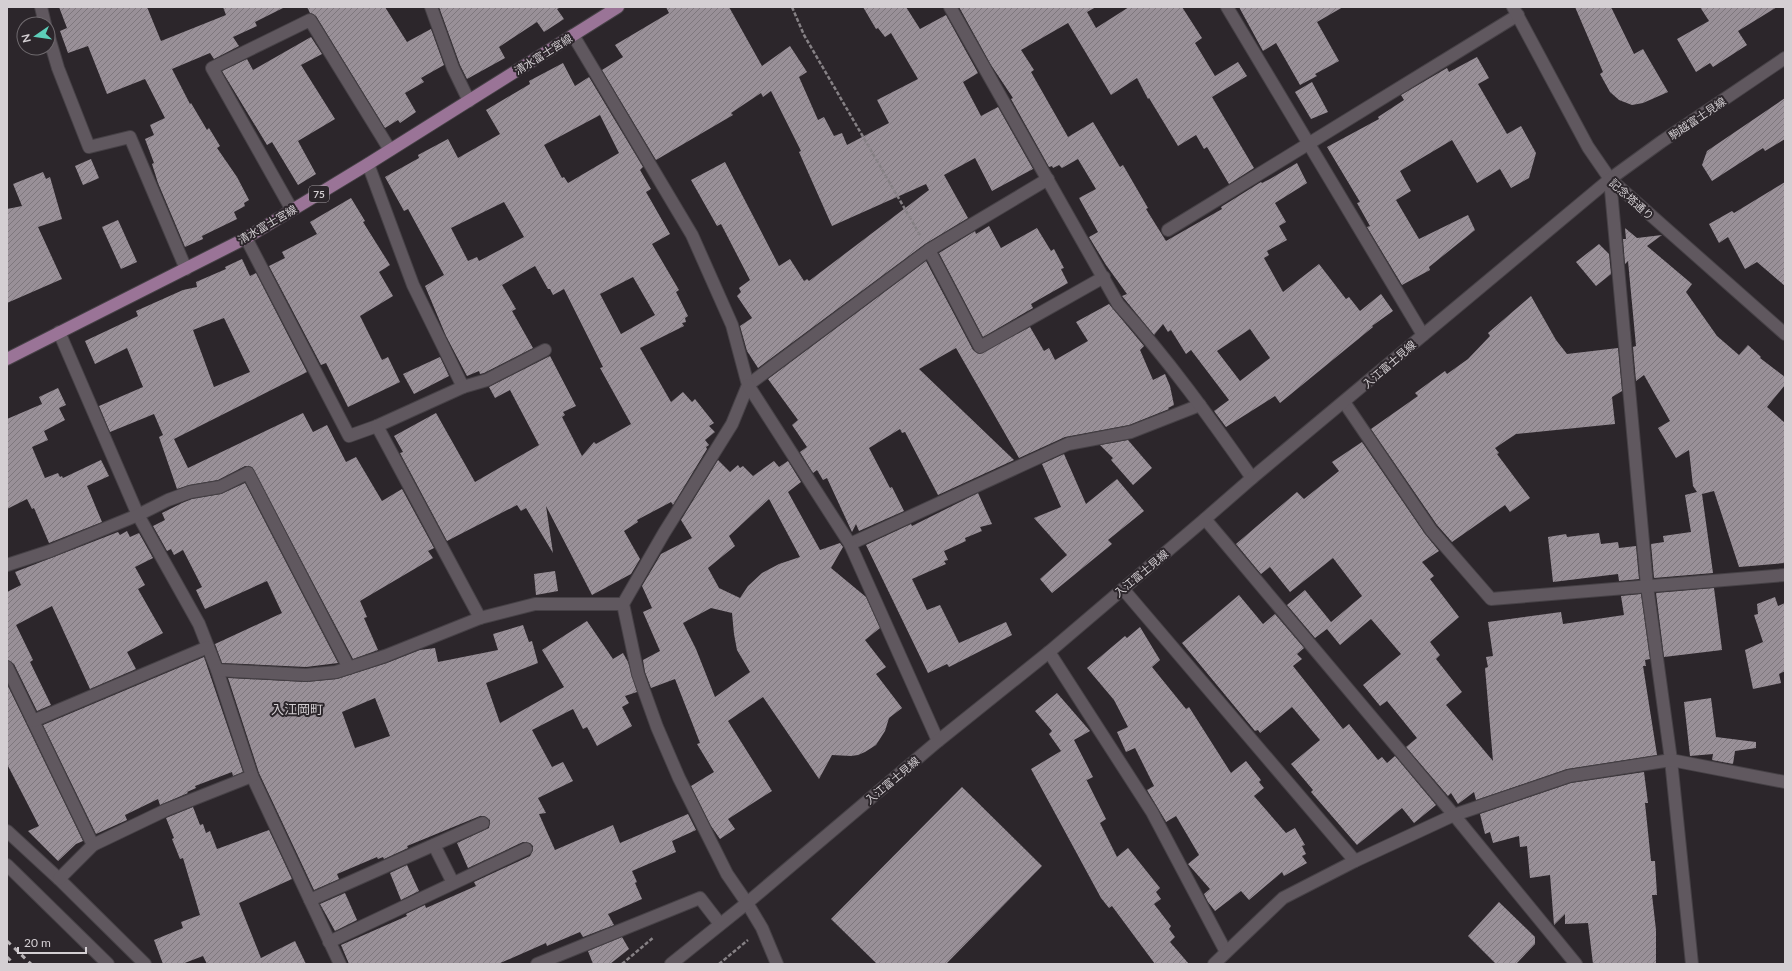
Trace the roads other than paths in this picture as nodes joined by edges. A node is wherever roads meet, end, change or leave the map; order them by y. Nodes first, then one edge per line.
1 (430, 7) edge
2 (618, 7) edge
3 (950, 7) edge
4 (1227, 7) edge
5 (1515, 11) edge
6 (573, 35) junction
7 (54, 56) edge
8 (1785, 58) edge
9 (469, 101) junction
10 (1308, 143) junction
11 (390, 150) junction
12 (368, 164) junction
13 (1048, 179) junction
14 (1610, 179) junction
15 (292, 210) junction
16 (1168, 230) dead end
17 (246, 238) junction
18 (929, 250) junction
19 (186, 269) junction
20 (1104, 277) junction
21 (59, 332) junction
22 (1785, 334) edge
23 (1423, 335) junction
24 (545, 350) dead end
25 (7, 358) edge
26 (748, 385) junction
27 (463, 387) junction
28 (1344, 402) junction
29 (1200, 405) junction
30 (377, 426) junction
31 (1252, 478) junction
32 (138, 515) junction
33 (1205, 520) junction
34 (850, 544) junction
35 (7, 565) edge
36 (1785, 575) edge
37 (1647, 586) junction
38 (1123, 589) junction
39 (623, 604) junction
40 (480, 618) junction
41 (208, 647) junction
42 (1049, 652) junction
43 (7, 667) edge
44 (349, 668) junction
45 (217, 670) junction
46 (33, 721) junction
47 (938, 741) junction
48 (1671, 760) junction
49 (252, 776) junction
50 (1785, 782) edge
51 (1454, 815) junction
52 (483, 823) dead end
53 (7, 831) edge
54 (434, 845) junction
55 (93, 846) junction
56 (526, 849) dead end
57 (1355, 861) junction
58 (7, 865) edge
59 (59, 880) junction
60 (453, 883) junction
61 (310, 900) junction
62 (747, 903) junction
63 (720, 924) junction
64 (329, 942) junction
65 (1226, 952) junction
66 (108, 964) edge
67 (145, 964) edge
68 (340, 964) edge
69 (537, 964) edge
70 (671, 964) edge
71 (777, 964) edge
72 (1214, 964) edge
73 (1576, 964) edge
74 (1692, 964) edge

1 - 9 street
2 - 6 main road, 清水富士宮線 / 75
3 - 13 street
4 - 10 street
5 - 10 street
5 - 14 street, 記念塔通り
6 - 9 main road, 清水富士宮線 / 75
6 - 26 street
7 - 19 street
8 - 14 street, 駒越富士見線
9 - 11 main road, 清水富士宮線 / 75
10 - 16 street
10 - 23 street
11 - 12 main road, 清水富士宮線 / 75
11 - 15 street
12 - 15 main road, 清水富士宮線 / 75
12 - 27 street
13 - 18 street
13 - 20 street
14 - 22 street, 記念塔通り
14 - 23 street, 入江富士見線
14 - 37 street
15 - 17 main road, 清水富士宮線 / 75
17 - 19 main road, 清水富士宮線 / 75
17 - 30 street
18 - 20 street
18 - 26 street
19 - 21 main road, 清水富士宮線 / 75
20 - 29 street
21 - 25 main road, 清水富士宮線 / 75
21 - 32 street
23 - 28 street, 入江富士見線
24 - 27 street
26 - 34 street
26 - 39 street
27 - 30 street
28 - 31 street, 入江富士見線
28 - 37 street
29 - 31 street
29 - 34 street
30 - 40 street
31 - 33 street, 入江富士見線
32 - 35 street
32 - 41 street
32 - 44 street
33 - 38 street, 入江富士見線
33 - 51 street
34 - 47 street
36 - 37 street
37 - 48 street
38 - 42 street, 入江富士見線
38 - 57 street
39 - 40 street
39 - 62 street
40 - 44 street
41 - 45 street
41 - 46 street
42 - 47 street, 入江富士見線
42 - 65 street
43 - 46 street
44 - 45 street
45 - 49 street
46 - 55 street
47 - 62 street, 入江富士見線
48 - 50 street
48 - 51 street
48 - 74 street
49 - 55 street
49 - 61 street
51 - 57 street
51 - 73 street
52 - 54 street
53 - 59 street
54 - 60 street
54 - 61 street
55 - 59 street
56 - 60 street
57 - 65 street
58 - 66 street
59 - 67 street
60 - 64 street
61 - 64 street
62 - 63 street, 入江富士見線
62 - 71 street
63 - 69 street
63 - 70 street, 入江富士見線
64 - 68 street
65 - 72 street

